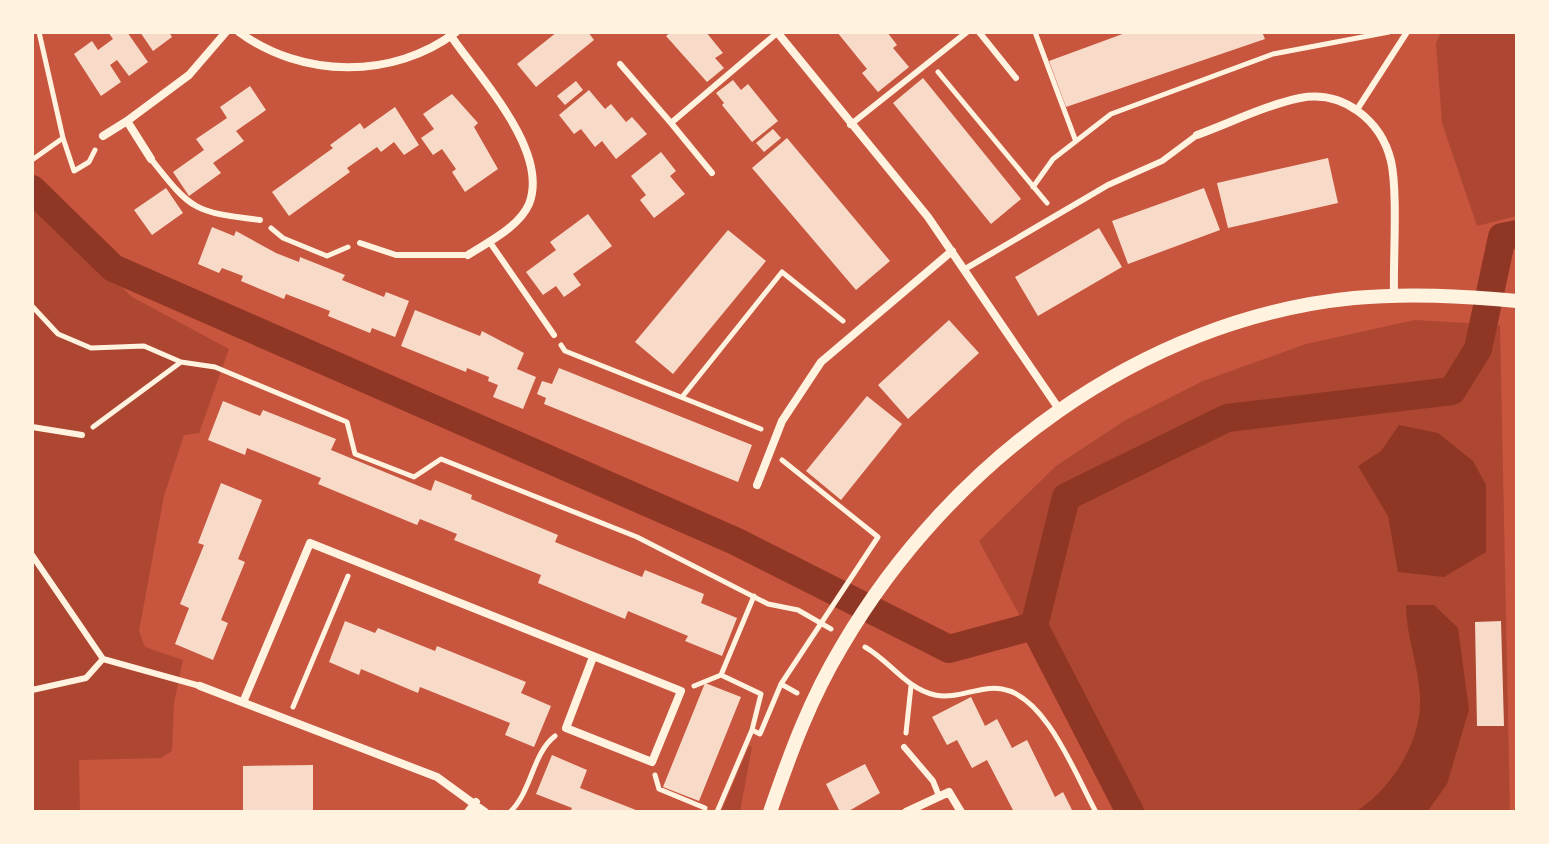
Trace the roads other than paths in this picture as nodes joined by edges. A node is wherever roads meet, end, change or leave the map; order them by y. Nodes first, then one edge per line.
1 (226, 32) edge
2 (239, 32) edge
3 (777, 32) edge
4 (967, 32) edge
5 (979, 32) edge
6 (1407, 32) edge
7 (453, 34) edge
8 (620, 64) dead end
9 (1016, 78) dead end
10 (1358, 108) junction
11 (127, 121) junction
12 (671, 123) junction
13 (850, 125) junction
14 (1197, 135) joint
15 (103, 136) road end
16 (151, 159) joint
17 (712, 173) dead end
18 (260, 220) road end
19 (489, 241) junction
20 (360, 243) road end
21 (952, 251) junction
22 (468, 255) joint
23 (965, 269) junction
24 (1394, 295) junction
25 (1517, 301) edge
26 (554, 335) road end
27 (1059, 409) junction
28 (32, 427) edge
29 (82, 435) road end
30 (757, 485) dead end
31 (32, 555) edge
32 (593, 657) junction
33 (103, 659) junction
34 (200, 686) joint
35 (32, 690) edge
36 (244, 700) junction
37 (904, 747) road end
38 (939, 796) junction
39 (476, 802) junction
40 (468, 812) edge
41 (485, 812) edge
42 (770, 812) edge
43 (906, 812) edge
44 (961, 812) edge

1 - 11 street
2 - 7 street
3 - 12 lane
3 - 13 street
4 - 13 lane
5 - 9 lane
6 - 10 lane
7 - 19 street
8 - 12 lane
10 - 14 street
10 - 24 street
11 - 15 street
11 - 16 street
12 - 17 lane
13 - 21 street
14 - 23 lane
16 - 18 lane
19 - 22 street
19 - 26 lane
20 - 22 lane
21 - 23 street
21 - 30 street
23 - 27 street
24 - 25 street
24 - 27 street
27 - 42 street
28 - 29 lane
31 - 33 lane
32 - 32 street
32 - 36 street
33 - 34 lane
33 - 35 lane
34 - 36 street
36 - 39 street
37 - 38 lane
38 - 43 street
38 - 44 street
39 - 40 street
39 - 41 street

